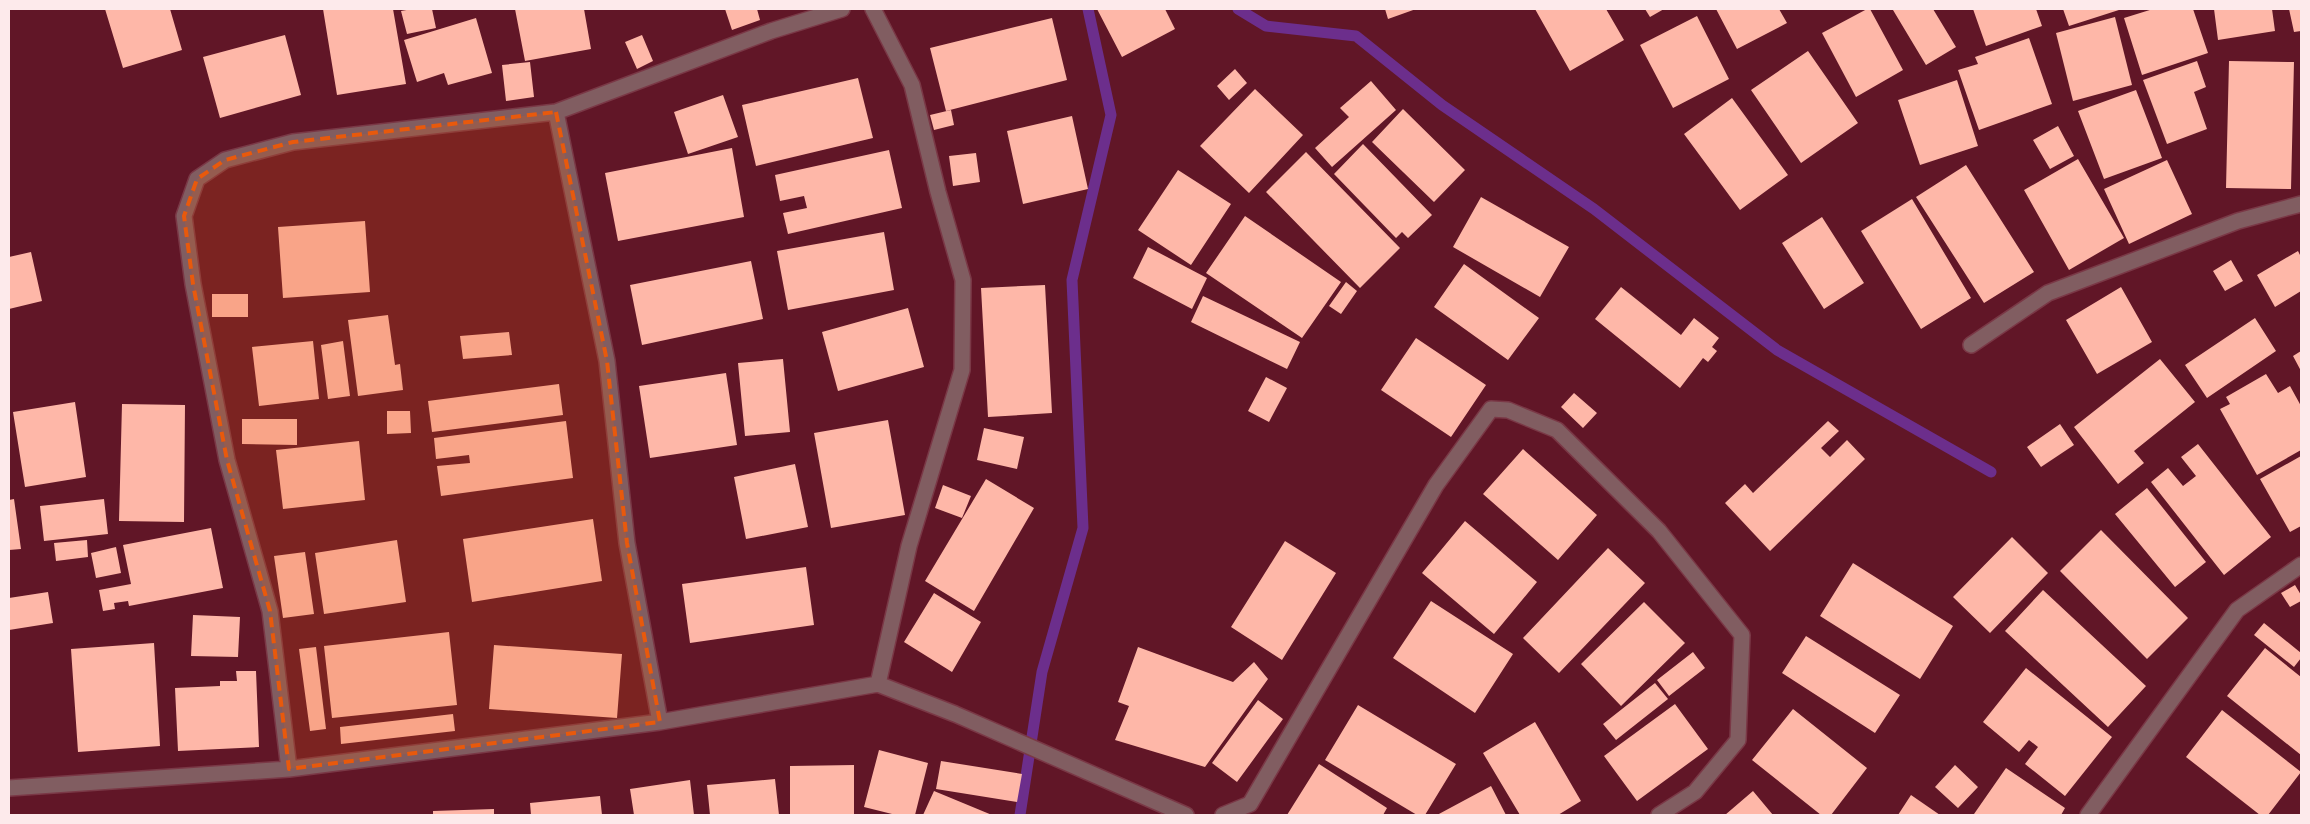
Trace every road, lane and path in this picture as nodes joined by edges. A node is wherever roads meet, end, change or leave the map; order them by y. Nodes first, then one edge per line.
1 (842, 9) edge
2 (873, 9) edge
3 (556, 112) junction
4 (2301, 204) edge
5 (1971, 345) dead end
6 (2301, 566) edge
7 (878, 684) junction
8 (660, 722) junction
9 (289, 769) junction
10 (9, 788) edge
11 (1186, 815) edge
12 (1223, 815) edge
13 (1658, 815) edge
14 (2088, 815) edge

1 - 3 street
2 - 7 street
3 - 8 street
3 - 9 street
4 - 5 street
6 - 14 street
7 - 8 street
7 - 11 street
8 - 9 street
9 - 10 street
12 - 13 street

